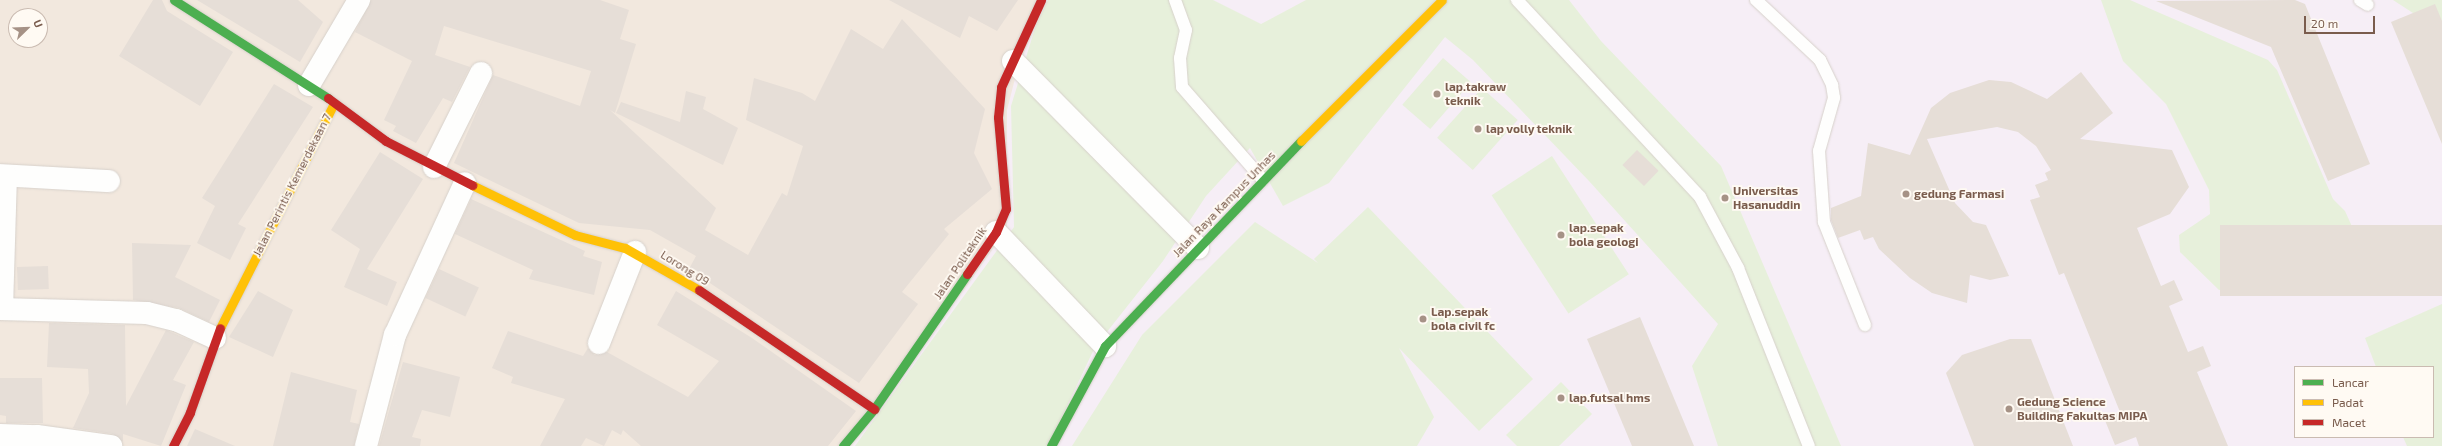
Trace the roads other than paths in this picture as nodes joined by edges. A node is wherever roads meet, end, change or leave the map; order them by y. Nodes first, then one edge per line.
1 (175, 0) edge
2 (359, 0) edge
3 (1041, 0) edge
4 (1175, 0) edge
5 (1442, 0) edge
6 (1517, 0) edge
7 (1756, 0) edge
8 (1013, 61) junction
9 (481, 73) dead end
10 (309, 85) junction
11 (334, 103) junction
12 (434, 167) junction
13 (3, 176) edge
14 (1263, 180) junction
15 (109, 181) dead end
16 (464, 183) junction
17 (996, 232) junction
18 (1198, 248) junction
19 (635, 252) junction
20 (1, 309) edge
21 (1865, 325) dead end
22 (215, 338) junction
23 (599, 343) dead end
24 (1105, 346) junction
25 (874, 409) junction
26 (0, 435) edge
27 (110, 446) edge
28 (173, 446) edge
29 (366, 446) edge
30 (843, 446) edge
31 (1051, 446) edge
32 (1809, 446) edge

1 - 10 street
2 - 10 street
3 - 8 street, Jalan Politeknik
4 - 14 lane
5 - 14 street, Jalan Raya Kampus Unhas
6 - 32 lane
7 - 21 lane
8 - 17 street, Jalan Politeknik
8 - 18 street
9 - 12 street
10 - 11 street
11 - 12 street, Jalan Perintis Kemerdekaan 7
11 - 22 street, Jalan Perintis Kemerdekaan 7
12 - 16 street, Jalan Perintis Kemerdekaan 7
13 - 15 street
13 - 20 street
14 - 18 street, Jalan Raya Kampus Unhas
16 - 19 street, Lorong 09
16 - 29 street
17 - 24 street
17 - 25 street, Jalan Politeknik
18 - 24 street, Jalan Raya Kampus Unhas
19 - 23 street
19 - 25 street, Lorong 09
20 - 22 street
22 - 28 street, Jalan Perintis Kemerdekaan 7
24 - 31 street, Jalan Raya Kampus Unhas
25 - 30 street, Jalan Politeknik
26 - 27 street

